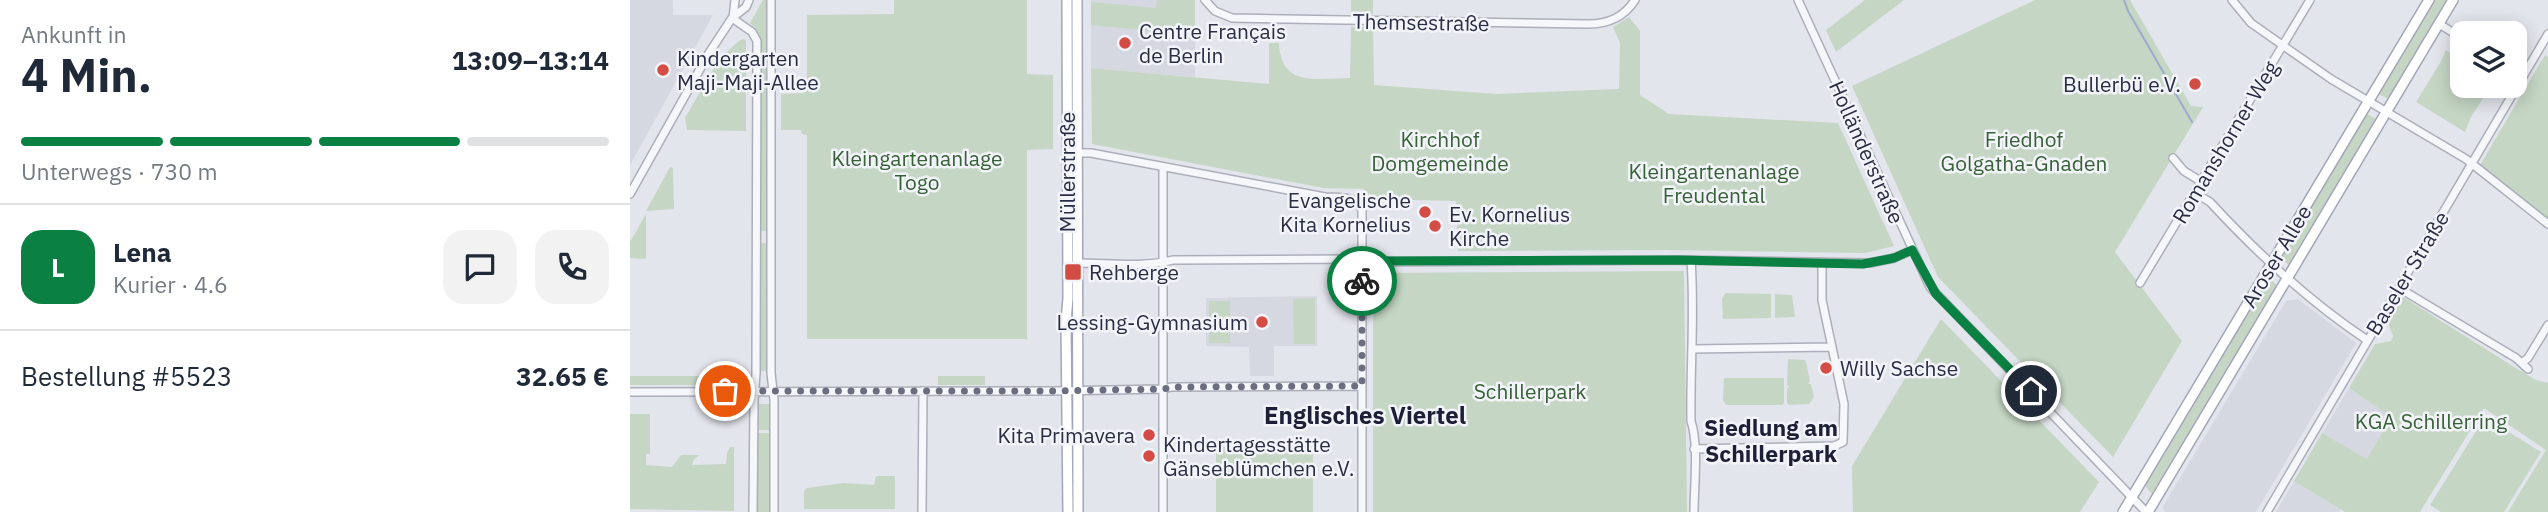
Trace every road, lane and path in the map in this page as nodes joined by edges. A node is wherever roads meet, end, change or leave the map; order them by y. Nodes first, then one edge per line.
1 (735, 0) edge
2 (750, 0) edge
3 (771, 0) edge
4 (1067, 0) edge
5 (1077, 0) edge
6 (1205, 0) edge
7 (1635, 0) edge
8 (1798, 0) edge
9 (2232, 0) edge
10 (2310, 0) edge
11 (2429, 0) edge
12 (2453, 0) edge
13 (732, 18) junction
14 (2439, 24) junction
15 (2450, 31) edge
16 (2548, 34) edge
17 (2283, 46) junction
18 (2368, 102) junction
19 (2386, 112) junction
20 (1077, 153) junction
21 (2174, 158) dead end
22 (2472, 164) junction
23 (1163, 168) junction
24 (2202, 182) junction
25 (2195, 193) junction
26 (630, 194) edge
27 (2548, 224) edge
28 (757, 236) junction
29 (771, 237) junction
30 (1912, 250) junction
31 (1691, 260) junction
32 (1363, 261) junction
33 (1822, 262) junction
34 (1077, 263) junction
35 (1163, 263) junction
36 (2271, 265) junction
37 (2287, 279) junction
38 (2140, 283) dead end
39 (2399, 288) junction
40 (2548, 325) edge
41 (2367, 340) junction
42 (1832, 347) junction
43 (1692, 349) junction
44 (1362, 386) junction
45 (1164, 389) junction
46 (1067, 390) junction
47 (1077, 390) junction
48 (754, 391) junction
49 (773, 391) junction
50 (923, 391) junction
51 (630, 392) edge
52 (1694, 449) junction
53 (2132, 498) junction
54 (753, 512) edge
55 (774, 512) edge
56 (922, 512) edge
57 (1068, 512) edge
58 (1078, 512) edge
59 (1163, 512) edge
60 (1363, 512) edge
61 (1694, 512) edge
62 (2123, 512) edge
63 (2147, 512) edge
64 (2267, 512) edge

1 - 13 street
2 - 13 street
3 - 29 street
4 - 46 main road, Müllerstraße
5 - 20 main road, Müllerstraße
6 - 7 street, Themsestraße
8 - 30 street, Holländerstraße
9 - 17 street
10 - 17 street, Romanshorner Weg
11 - 18 main road, Aroser Allee
12 - 14 main road, Aroser Allee
13 - 26 street
13 - 28 street
14 - 15 street
14 - 19 main road, Aroser Allee
16 - 22 street, Baseler Straße
17 - 18 street
17 - 24 street, Romanshorner Weg
18 - 19 street
18 - 36 main road, Aroser Allee
19 - 22 street
19 - 37 main road, Aroser Allee
20 - 23 street
20 - 34 main road, Müllerstraße
21 - 24 street
22 - 27 street
22 - 39 street, Baseler Straße
23 - 32 street
23 - 35 street
24 - 25 street, Romanshorner Weg
25 - 36 street
25 - 38 street, Romanshorner Weg
28 - 29 street
28 - 48 street
29 - 49 street
30 - 33 street
30 - 53 street, Holländerstraße
31 - 32 street
31 - 33 street
31 - 43 street
32 - 35 street
32 - 44 street
33 - 42 street
34 - 35 street
34 - 47 main road, Müllerstraße
35 - 45 street
36 - 37 street
36 - 53 main road, Aroser Allee
37 - 41 street
37 - 63 main road, Aroser Allee
39 - 40 street
39 - 41 street, Baseler Straße
41 - 64 street, Baseler Straße
42 - 43 street
42 - 52 street
43 - 52 street
44 - 45 street
44 - 60 street
45 - 47 street
45 - 59 street
46 - 47 street
46 - 50 street
46 - 57 main road, Müllerstraße
47 - 58 main road, Müllerstraße
48 - 49 street
48 - 51 street
48 - 54 street
49 - 50 street
49 - 55 street
50 - 56 street
52 - 61 street
53 - 62 main road, Aroser Allee
53 - 63 street, Holländerstraße

